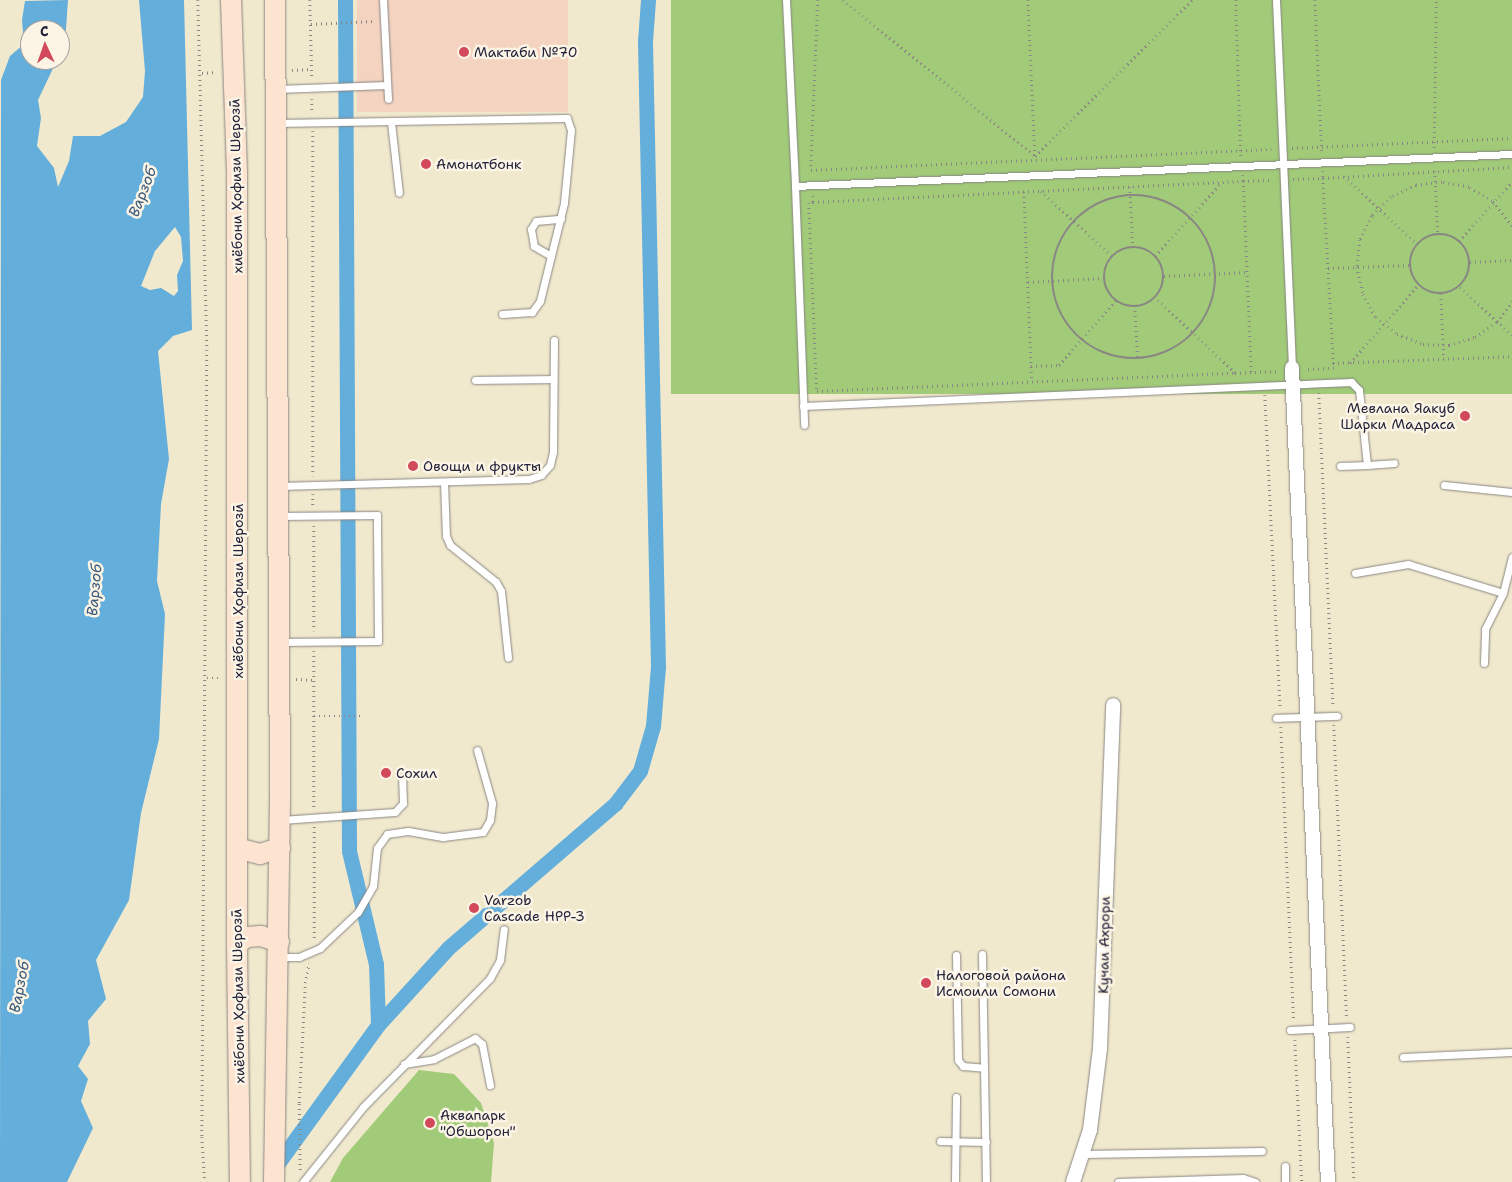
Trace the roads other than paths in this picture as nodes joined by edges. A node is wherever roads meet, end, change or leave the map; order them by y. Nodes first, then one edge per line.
1 (230, 0) edge
2 (275, 0) edge
3 (383, 0) edge
4 (786, 0) edge
5 (1276, 0) edge
6 (387, 85) junction
7 (276, 89) junction
8 (388, 100) dead end
9 (392, 122) junction
10 (276, 123) junction
11 (1512, 154) edge
12 (1283, 164) junction
13 (795, 186) junction
14 (398, 193) dead end
15 (561, 219) junction
16 (551, 256) junction
17 (502, 314) dead end
18 (554, 340) dead end
19 (1292, 368) joint
20 (553, 379) junction
21 (475, 380) dead end
22 (1292, 384) junction
23 (803, 406) junction
24 (804, 426) dead end
25 (1394, 463) dead end
26 (1367, 465) junction
27 (1340, 466) dead end
28 (444, 482) junction
29 (1444, 484) dead end
30 (278, 486) junction
31 (1512, 492) edge
32 (278, 516) junction
33 (1512, 556) edge
34 (1355, 573) dead end
35 (1503, 593) junction
36 (278, 642) junction
37 (508, 658) dead end
38 (1484, 664) dead end
39 (1114, 706) dead end
40 (1335, 716) road end
41 (1307, 717) junction
42 (1278, 718) road end
43 (476, 750) dead end
44 (402, 777) dead end
45 (280, 820) junction
46 (237, 848) junction
47 (280, 848) junction
48 (504, 930) dead end
49 (236, 944) junction
50 (279, 949) junction
51 (982, 954) dead end
52 (956, 955) dead end
53 (1349, 1027) road end
54 (1321, 1028) junction
55 (1292, 1030) road end
56 (1512, 1052) edge
57 (1403, 1057) dead end
58 (404, 1064) junction
59 (984, 1068) junction
60 (490, 1085) dead end
61 (956, 1097) dead end
62 (940, 1141) dead end
63 (955, 1141) junction
64 (986, 1142) junction
65 (1262, 1151) dead end
66 (1084, 1154) junction
67 (1285, 1166) dead end
68 (240, 1174) edge
69 (301, 1180) edge
70 (274, 1182) edge
71 (955, 1182) edge
72 (986, 1182) edge
73 (1073, 1182) edge
74 (1118, 1182) edge
75 (1256, 1182) edge
76 (1285, 1182) edge
77 (1328, 1182) edge

1 - 46 main road, хиёбони Ҳофизи Шерозӣ
2 - 7 main road
3 - 6 lane
4 - 13 lane
5 - 12 lane
6 - 7 lane
6 - 8 lane
7 - 10 main road
9 - 10 lane
9 - 14 lane
9 - 15 lane
10 - 30 main road
11 - 12 lane
12 - 13 lane
12 - 19 lane
13 - 23 lane
15 - 16 lane
15 - 16 lane
16 - 17 lane
18 - 20 lane
19 - 22 street
20 - 21 lane
20 - 28 lane
22 - 23 lane
22 - 26 lane
22 - 41 street
23 - 24 lane
25 - 26 lane
26 - 27 lane
28 - 30 lane
28 - 37 lane
29 - 31 lane
30 - 32 main road
32 - 36 main road
32 - 36 lane
33 - 35 lane
34 - 35 lane
35 - 38 lane
36 - 45 main road
39 - 66 street, Кучаи Ахрори
40 - 41 lane
41 - 42 lane
41 - 54 street
43 - 50 lane
44 - 45 lane
45 - 47 main road
46 - 47 main road
46 - 49 main road, хиёбони Ҳофизи Шерозӣ
47 - 50 main road
48 - 58 lane
49 - 50 main road
49 - 68 main road, хиёбони Ҳофизи Шерозӣ
50 - 70 main road
51 - 59 lane
52 - 59 lane
53 - 54 lane
54 - 55 lane
54 - 77 street
56 - 57 lane
58 - 60 lane
58 - 69 lane
59 - 64 lane
61 - 63 lane
62 - 63 lane
63 - 64 lane
63 - 71 lane
64 - 72 lane
65 - 66 lane
66 - 73 street, Кучаи Ахрори
67 - 76 lane
74 - 75 lane

